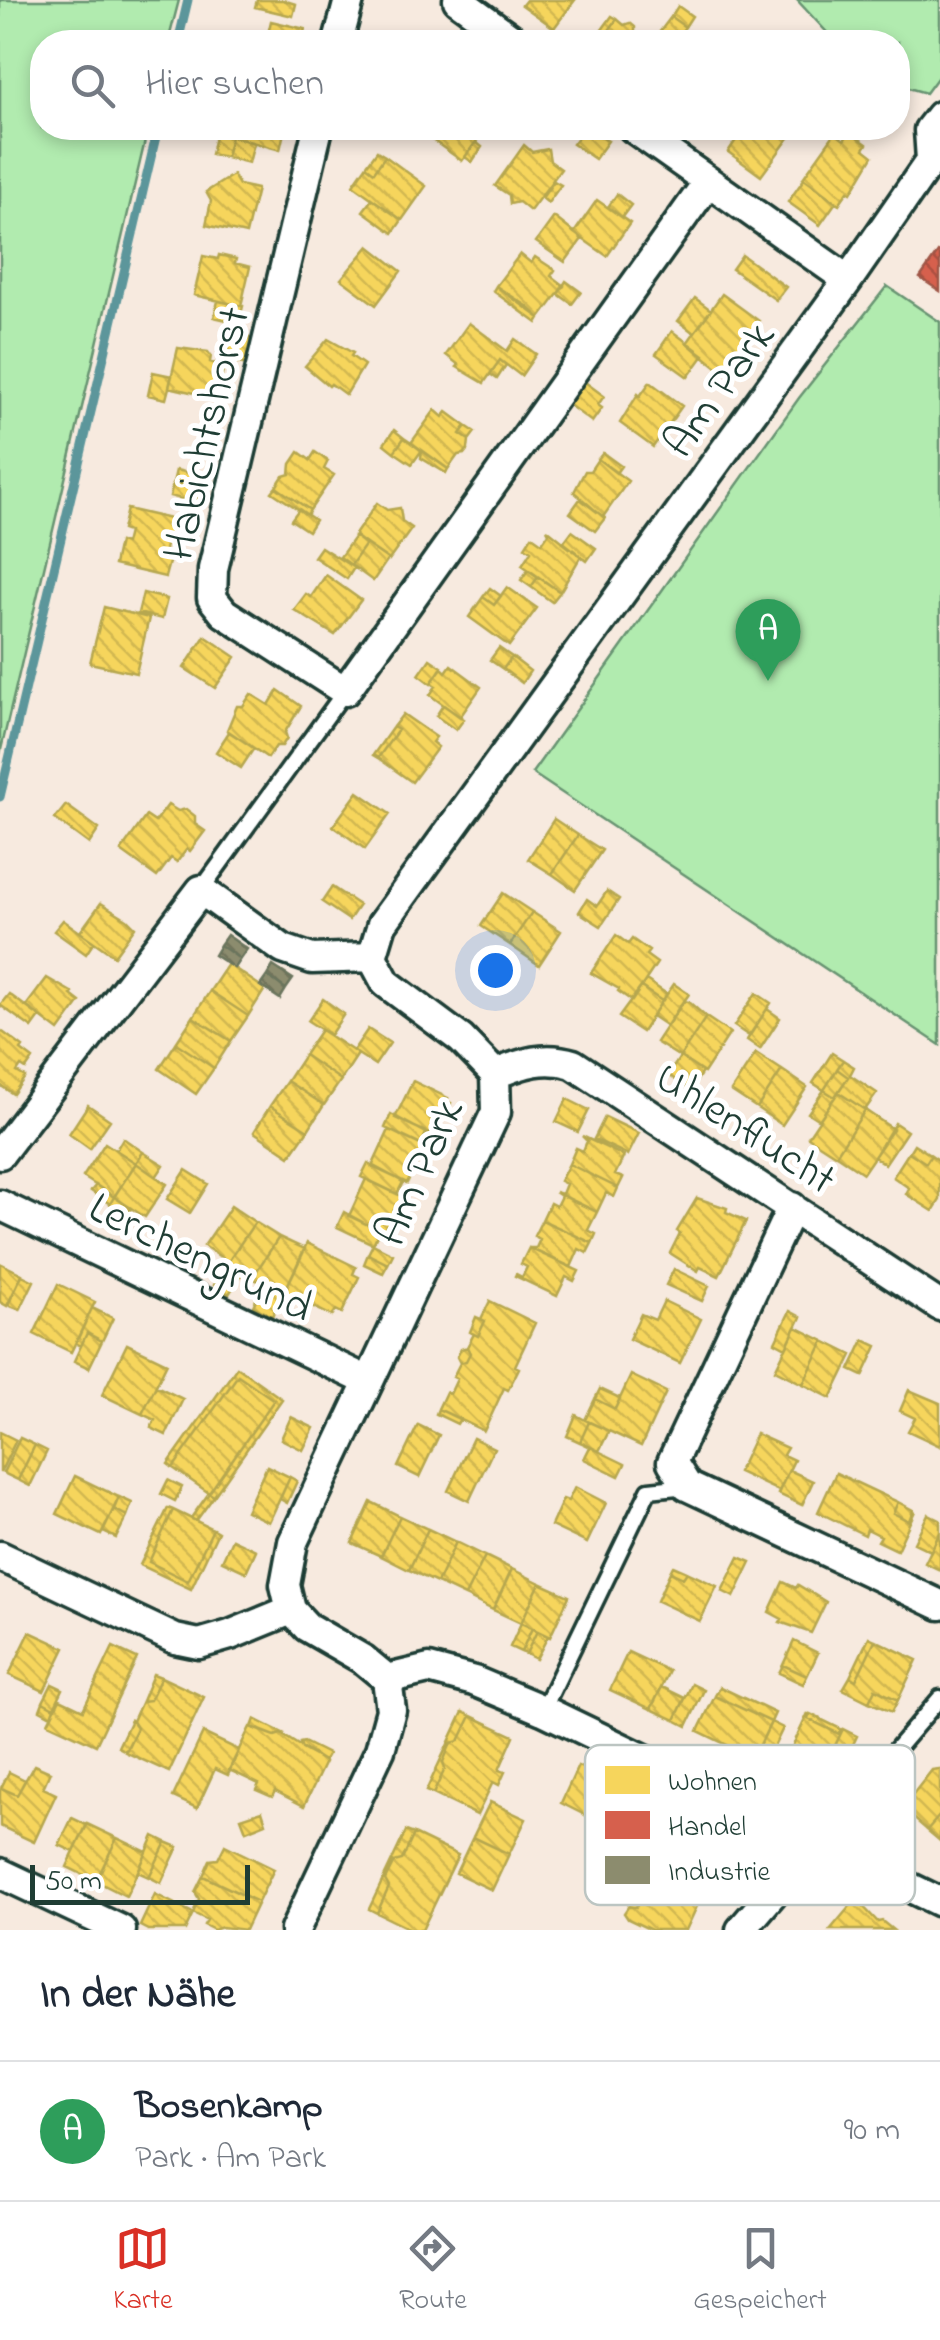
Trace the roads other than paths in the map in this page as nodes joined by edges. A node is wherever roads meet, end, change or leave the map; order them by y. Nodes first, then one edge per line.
1 (349, 0) edge
2 (458, 0) edge
3 (341, 30) edge
4 (499, 30) edge
5 (940, 116) edge
6 (315, 140) edge
7 (650, 140) edge
8 (935, 157) edge
9 (708, 182) junction
10 (848, 280) junction
11 (344, 691) junction
12 (201, 890) junction
13 (372, 957) junction
14 (496, 1074) junction
15 (0, 1154) edge
16 (0, 1205) edge
17 (792, 1207) junction
18 (940, 1306) edge
19 (368, 1381) junction
20 (688, 1486) junction
21 (0, 1556) edge
22 (940, 1606) edge
23 (290, 1610) junction
24 (387, 1679) junction
25 (940, 1698) edge
26 (543, 1710) junction
27 (615, 1745) edge
28 (900, 1745) edge
29 (0, 1872) edge
30 (915, 1890) edge
31 (940, 1902) edge
32 (763, 1905) edge
33 (303, 1927) edge
34 (122, 1930) edge
35 (741, 1930) edge

1 - 3 street
2 - 4 street
5 - 8 street, Am Park
6 - 11 street, Habichtshorst
7 - 9 street
8 - 10 street, Am Park
9 - 10 street
9 - 11 street
10 - 13 street, Am Park
11 - 12 lane
12 - 13 street
12 - 15 street
13 - 14 street, Am Park
14 - 17 street, Uhlenflucht
14 - 19 street, Am Park
16 - 19 street, Lerchengrund
17 - 18 street, Uhlenflucht
17 - 20 street
19 - 23 street, Am Park
20 - 22 street
20 - 26 lane
21 - 23 street
23 - 24 street
24 - 26 street
24 - 33 street
25 - 28 lane
26 - 27 street
29 - 34 street
30 - 31 street
32 - 35 street

